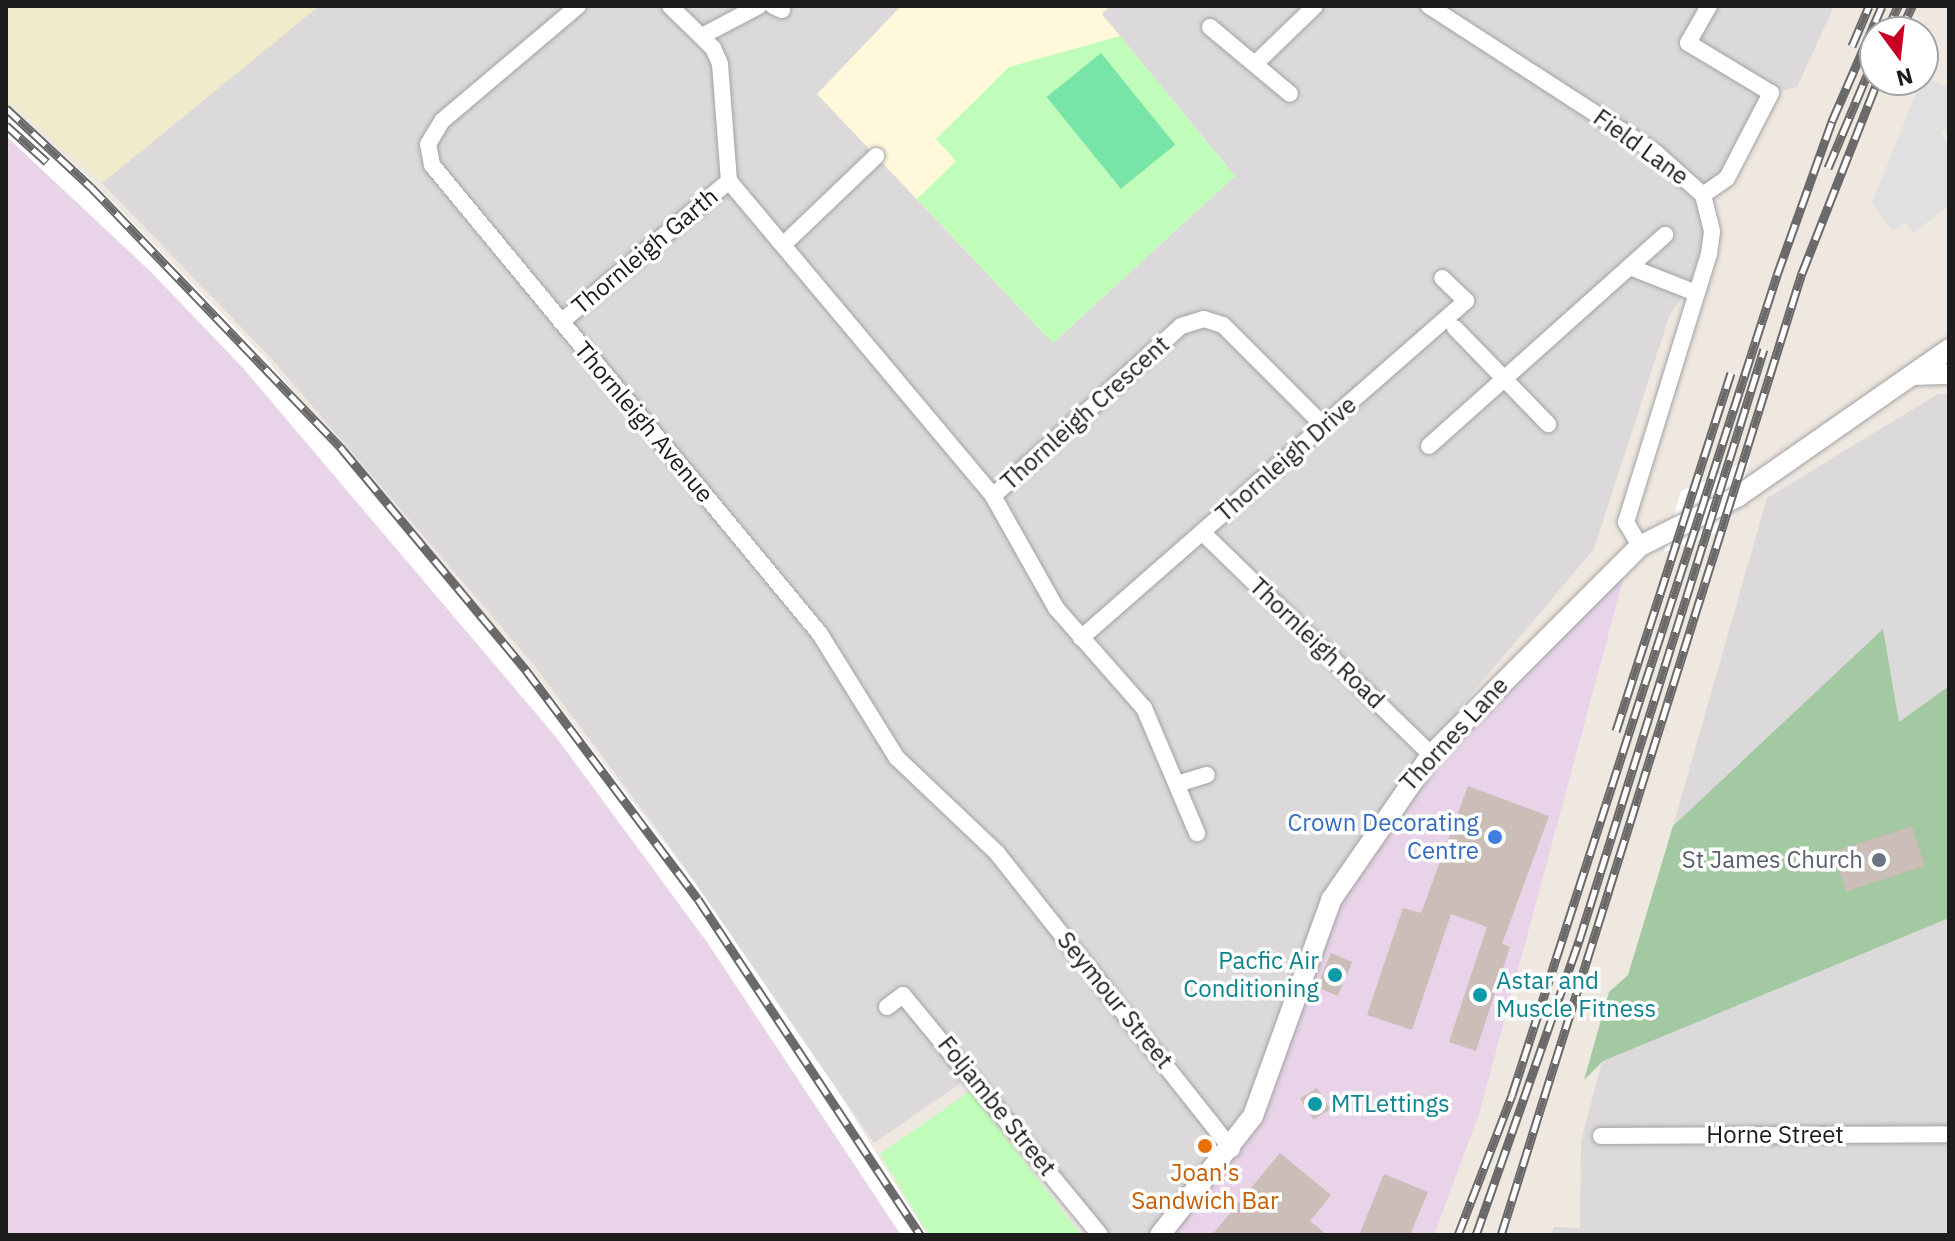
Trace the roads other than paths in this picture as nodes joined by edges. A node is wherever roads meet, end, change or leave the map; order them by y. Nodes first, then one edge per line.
1 (578, 6) edge
2 (670, 6) edge
3 (759, 6) edge
4 (1315, 6) edge
5 (1429, 6) edge
6 (1709, 6) edge
7 (1210, 27) dead end
8 (702, 36) junction
9 (1255, 64) junction
10 (1290, 94) dead end
11 (876, 156) dead end
12 (729, 181) junction
13 (1703, 195) junction
14 (1665, 235) dead end
15 (783, 245) junction
16 (1630, 267) junction
17 (1442, 278) dead end
18 (1696, 293) junction
19 (561, 322) junction
20 (1455, 328) dead end
21 (1949, 349) edge
22 (1949, 374) edge
23 (1914, 375) junction
24 (1503, 378) junction
25 (1548, 424) dead end
26 (1324, 426) junction
27 (1429, 446) dead end
28 (993, 496) junction
29 (1202, 532) junction
30 (1640, 546) junction
31 (1081, 638) junction
32 (1431, 755) junction
33 (1207, 775) dead end
34 (1177, 784) junction
35 (1197, 833) dead end
36 (997, 853) joint
37 (887, 1007) dead end
38 (1949, 1134) edge
39 (1601, 1136) dead end
40 (1232, 1149) junction
41 (1100, 1235) edge
42 (1160, 1235) edge

1 - 19 street, Thornleigh Avenue
2 - 8 street
3 - 8 street
4 - 9 street
5 - 13 street, Field Lane
6 - 13 street
7 - 9 street
8 - 12 street
9 - 10 street
11 - 15 street
12 - 15 street
12 - 19 street, Thornleigh Garth
13 - 18 street, Field Lane
14 - 16 street
15 - 28 street
16 - 18 street
16 - 24 street
17 - 26 street, Thornleigh Drive
18 - 30 street, Field Lane
19 - 36 street, Thornleigh Avenue
20 - 24 street
21 - 23 street, Thornes Lane
22 - 23 street
23 - 30 street, Thornes Lane
24 - 25 street
24 - 27 street
26 - 28 street, Thornleigh Crescent
26 - 29 street, Thornleigh Drive
28 - 31 street
29 - 31 street, Thornleigh Drive
29 - 32 street, Thornleigh Road
30 - 32 street, Thornes Lane
31 - 34 street
32 - 40 street, Thornes Lane
33 - 34 street
34 - 35 street
36 - 40 street, Seymour Street
37 - 41 street, Foljambe Street
38 - 39 street, Horne Street
40 - 42 street, Thornes Lane

